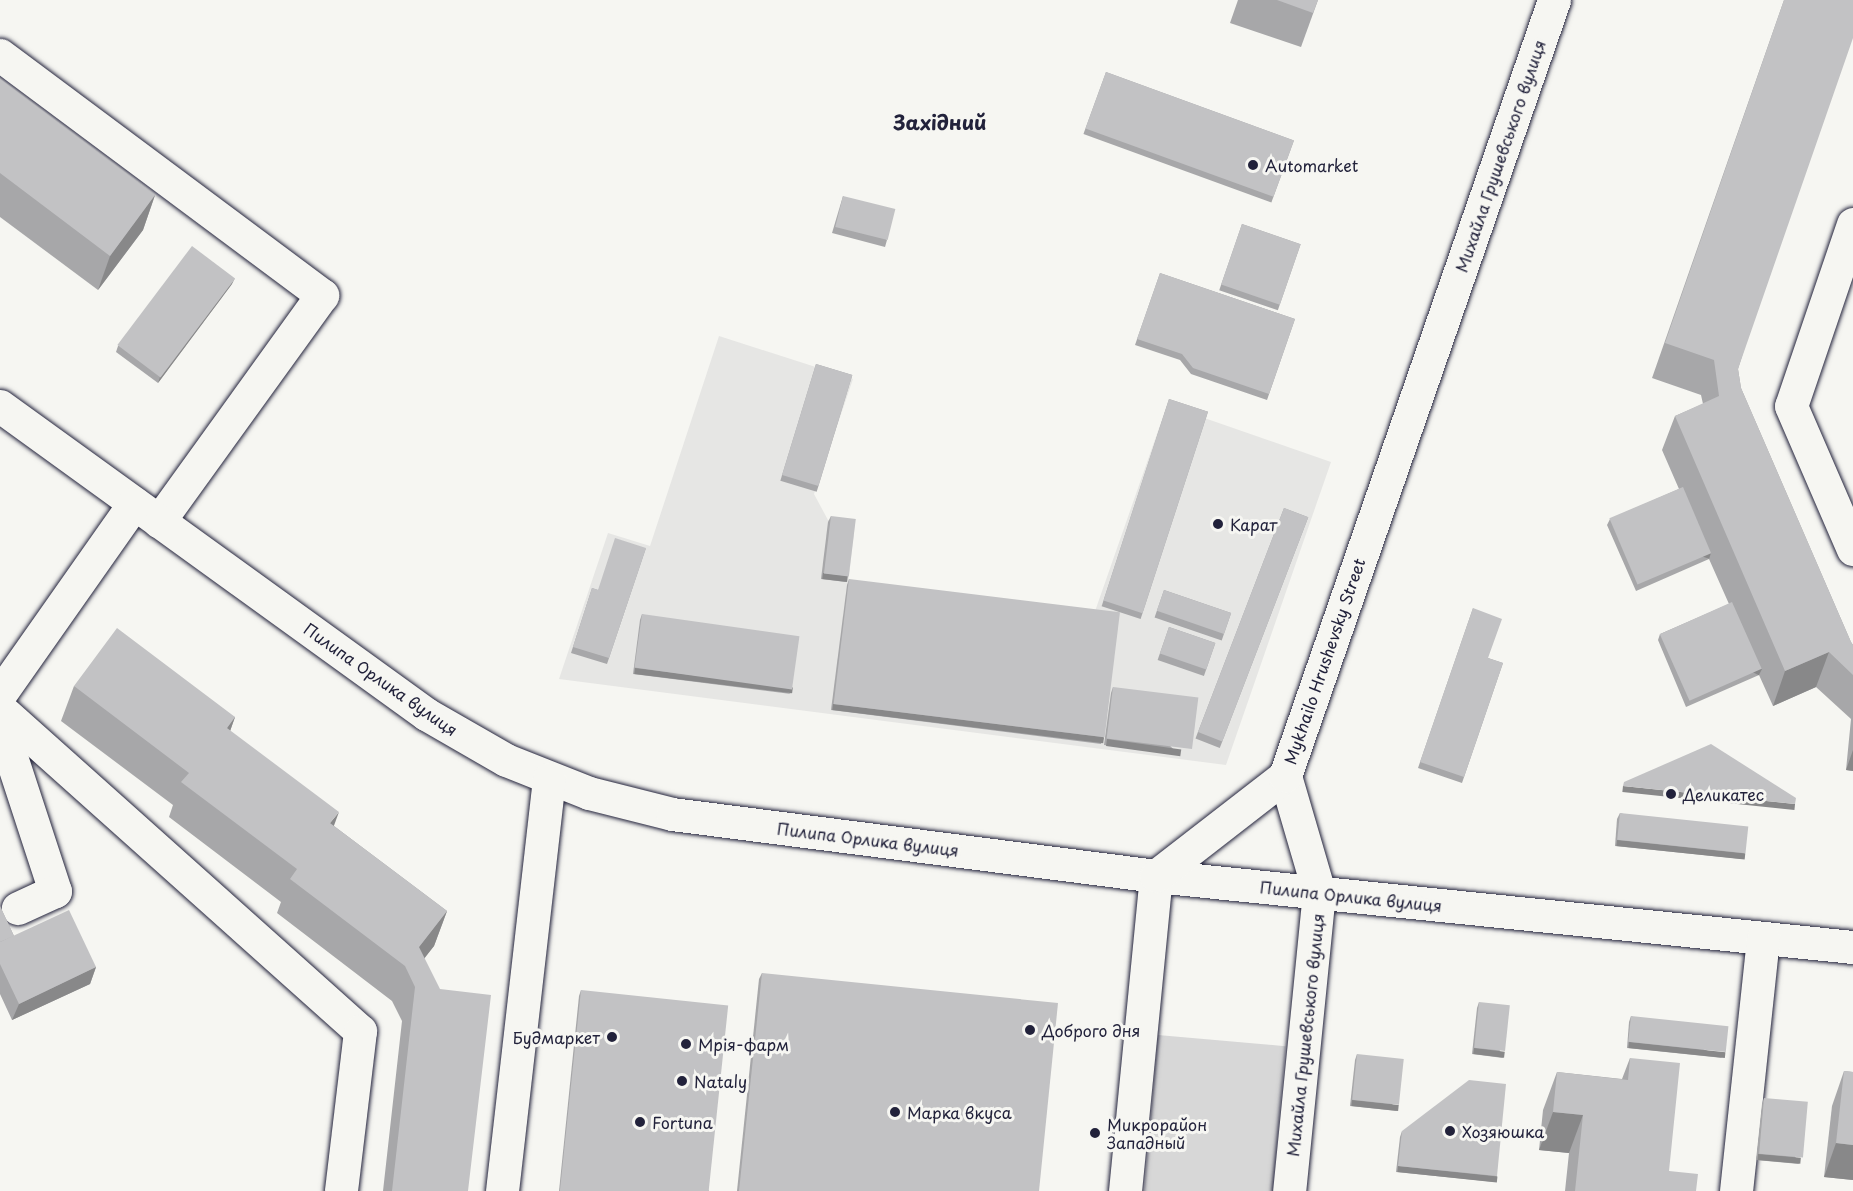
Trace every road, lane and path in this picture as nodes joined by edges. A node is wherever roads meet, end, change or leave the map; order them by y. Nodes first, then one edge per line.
1 (1554, 0) edge
2 (0, 55) edge
3 (1853, 224) edge
4 (0, 406) edge
5 (146, 512) junction
6 (1853, 549) edge
7 (0, 694) edge
8 (0, 709) edge
9 (0, 723) edge
10 (1285, 776) junction
11 (549, 779) junction
12 (1156, 876) junction
13 (1319, 892) junction
14 (18, 908) dead end
15 (1762, 938) junction
16 (1853, 947) edge
17 (341, 1191) edge
18 (502, 1191) edge
19 (1125, 1191) edge
20 (1289, 1191) edge
21 (1736, 1191) edge

1 - 10 street, Михайла Грушевського вулиця
2 - 5 street
3 - 6 street
4 - 5 street, Пилипа Орлика вулиця
5 - 7 street
5 - 11 street, Пилипа Орлика вулиця
8 - 17 street
9 - 14 street
10 - 12 street, Mykhailo Hrushevsky Street
10 - 13 street, Михайла Грушевського вулиця
11 - 12 street, Пилипа Орлика вулиця
11 - 18 street
12 - 13 street, Пилипа Орлика вулиця
12 - 19 street
13 - 15 street, Пилипа Орлика вулиця
13 - 20 street, Михайла Грушевського вулиця
15 - 16 street, Пилипа Орлика вулиця
15 - 21 street

